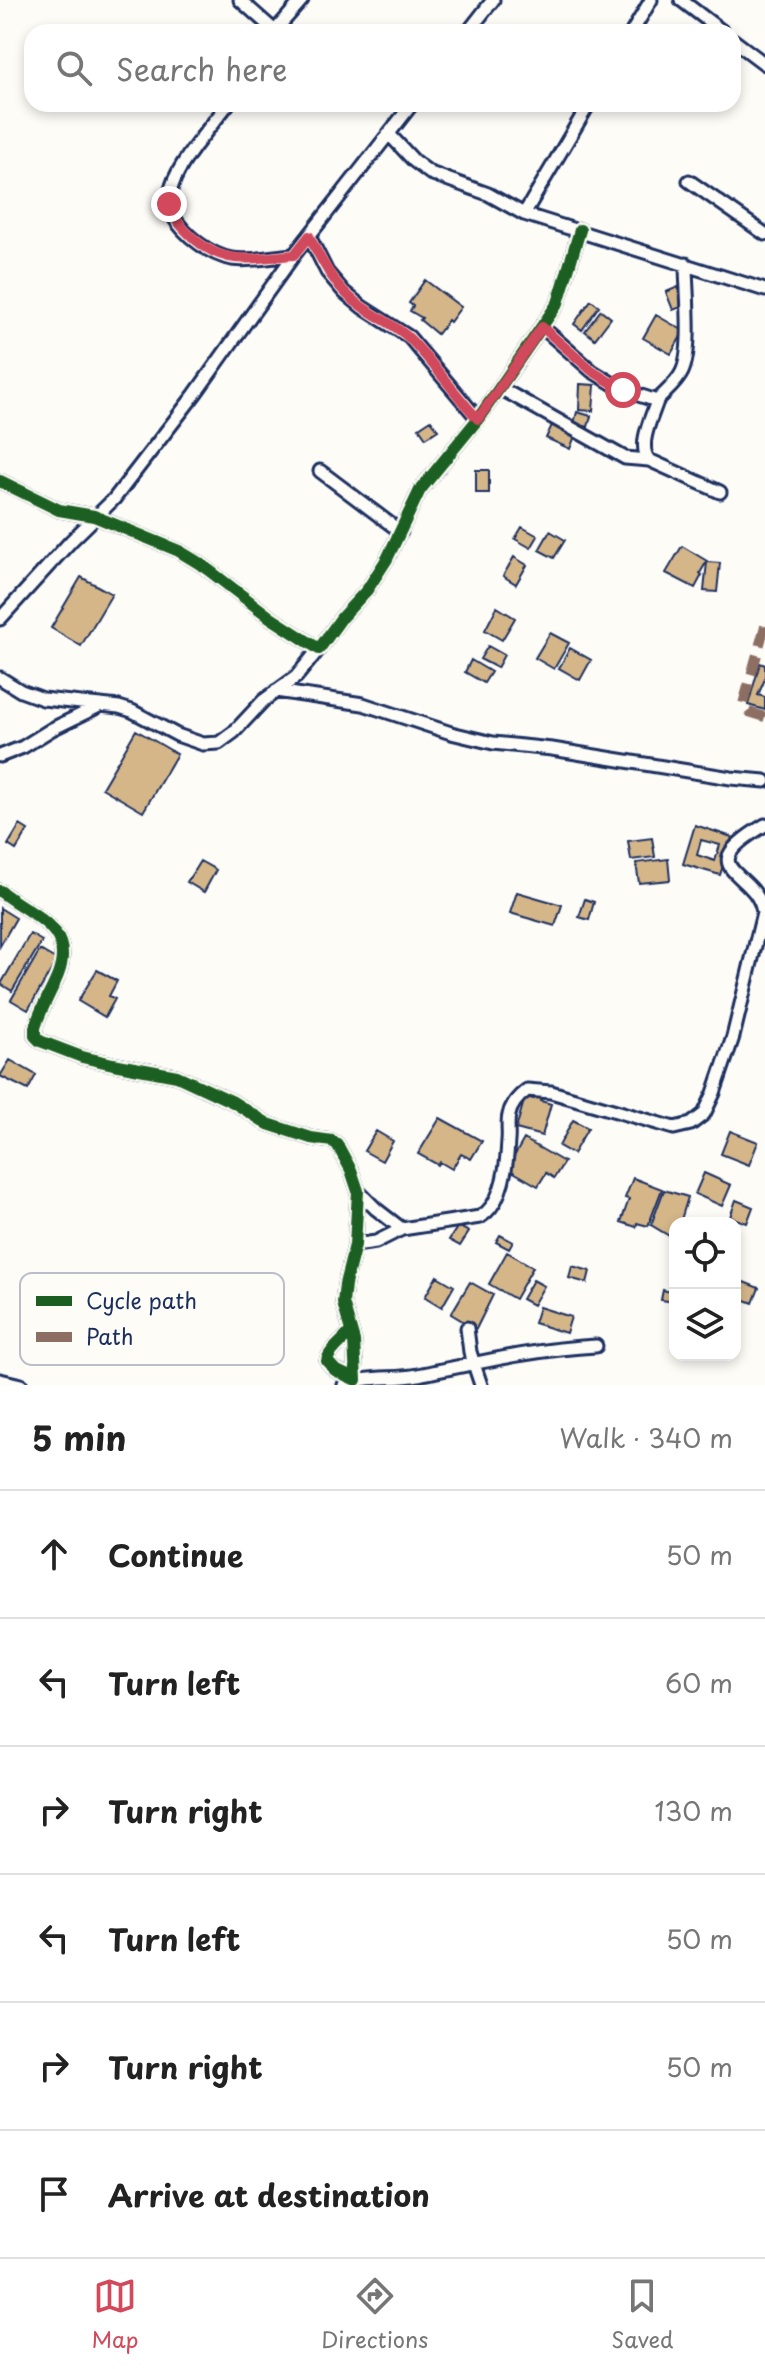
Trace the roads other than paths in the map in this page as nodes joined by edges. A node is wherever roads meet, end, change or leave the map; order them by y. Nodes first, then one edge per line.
1 (240, 0) edge
2 (302, 0) edge
3 (493, 0) edge
4 (651, 0) edge
5 (681, 0) edge
6 (266, 24) edge
7 (281, 24) edge
8 (474, 24) edge
9 (637, 24) edge
10 (712, 24) edge
11 (741, 46) edge
12 (765, 64) edge
13 (222, 112) edge
14 (406, 112) edge
15 (584, 112) edge
16 (389, 134) junction
17 (689, 181) dead end
18 (524, 214) junction
19 (580, 230) junction
20 (765, 234) edge
21 (309, 236) junction
22 (294, 255) junction
23 (686, 264) junction
24 (765, 290) edge
25 (542, 327) junction
26 (500, 388) junction
27 (657, 401) junction
28 (478, 419) junction
29 (649, 460) junction
30 (320, 471) dead end
31 (0, 481) edge
32 (720, 492) dead end
33 (94, 516) junction
34 (401, 532) junction
35 (0, 619) edge
36 (319, 649) junction
37 (0, 678) edge
38 (276, 691) junction
39 (102, 705) junction
40 (0, 756) edge
41 (765, 781) edge
42 (765, 825) edge
43 (0, 891) edge
44 (358, 1191) junction
45 (402, 1229) junction
46 (355, 1245) junction
47 (467, 1328) dead end
48 (351, 1331) junction
49 (596, 1346) dead end
50 (474, 1363) junction
51 (0, 1380) edge
52 (350, 1382) edge
53 (21, 1385) edge
54 (481, 1385) edge

1 - 6 street
2 - 7 street
3 - 8 street
4 - 9 street
5 - 10 street
11 - 12 street
13 - 22 street
14 - 16 street
15 - 18 street
16 - 18 street
16 - 21 street
17 - 20 street
18 - 19 street
19 - 23 street
19 - 25 street
21 - 22 street
21 - 28 street
22 - 33 street
23 - 24 street
23 - 27 street
25 - 26 street
25 - 27 street
26 - 28 street
26 - 29 street
27 - 29 street
28 - 34 street
29 - 32 street
30 - 34 street
31 - 33 street
33 - 35 street
33 - 36 street
34 - 36 street
36 - 38 street
37 - 39 street
38 - 39 street
38 - 41 street
39 - 40 street
42 - 45 street
43 - 44 street
44 - 45 street
44 - 46 street
45 - 46 street
46 - 48 street
47 - 50 street
48 - 52 street
48 - 52 street
49 - 50 street
50 - 52 street
50 - 54 street
51 - 53 street

